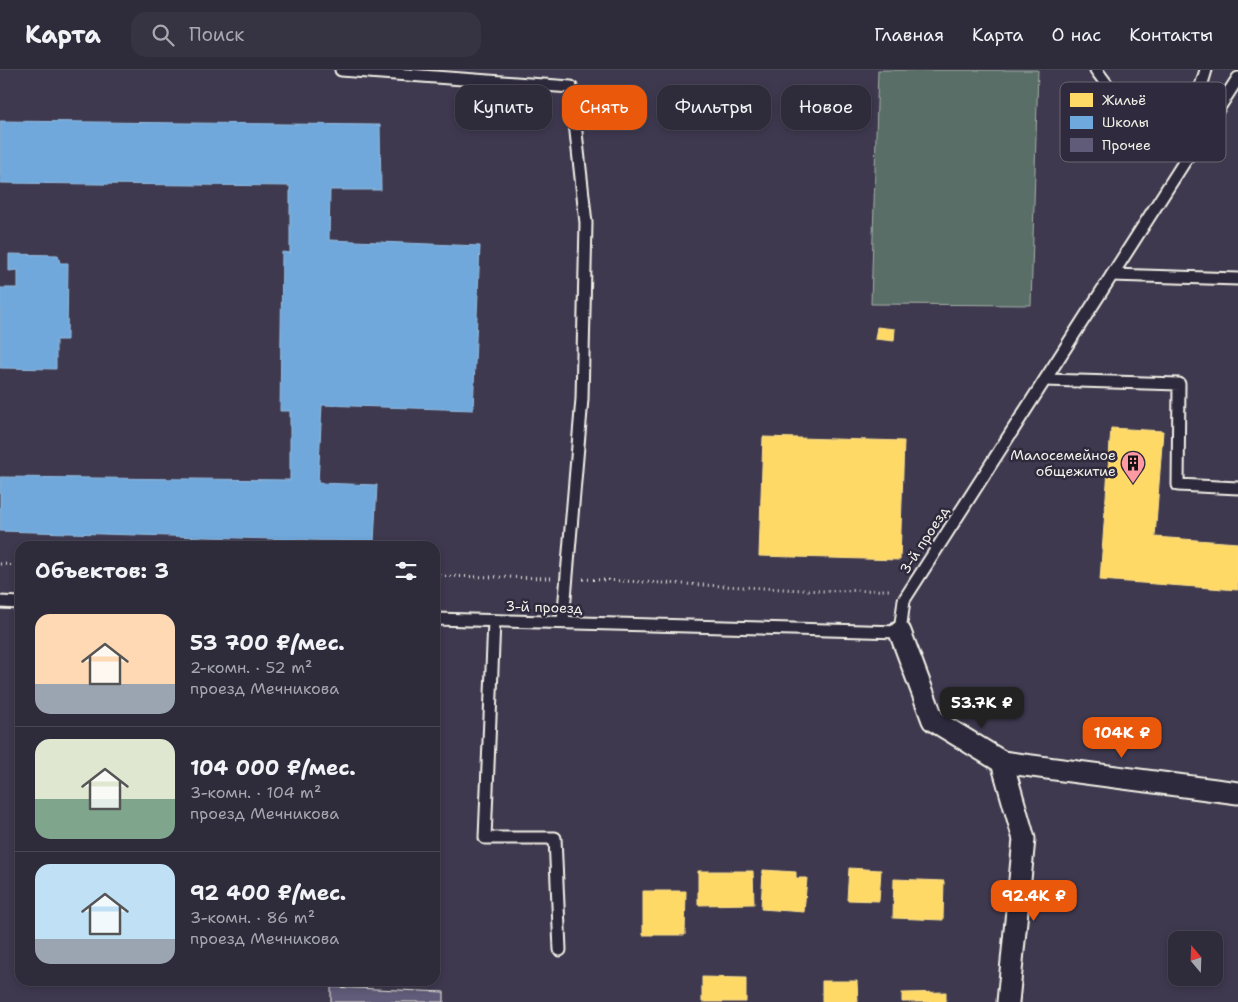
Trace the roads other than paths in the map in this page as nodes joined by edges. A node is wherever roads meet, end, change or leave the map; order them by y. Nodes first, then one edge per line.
1 (341, 70) edge
2 (1096, 70) edge
3 (1206, 70) edge
4 (1238, 78) edge
5 (1105, 82) edge
6 (1201, 82) edge
7 (1226, 97) edge
8 (1184, 162) edge
9 (1112, 275) junction
10 (1238, 279) edge
11 (1045, 380) junction
12 (1238, 488) edge
13 (0, 602) edge
14 (15, 603) edge
15 (440, 619) edge
16 (494, 621) junction
17 (563, 622) junction
18 (900, 632) junction
19 (1002, 762) junction
20 (1238, 793) edge
21 (560, 950) dead end
22 (1008, 1002) edge

1 - 17 lane
2 - 5 lane
3 - 6 lane
4 - 7 lane, 3-й проезд
8 - 9 lane, 3-й проезд
9 - 10 lane
9 - 11 lane, 3-й проезд
11 - 12 lane
11 - 18 lane, 3-й проезд
13 - 14 lane
15 - 16 lane, 3-й проезд
16 - 17 lane, 3-й проезд
16 - 21 lane
17 - 18 lane, 3-й проезд
18 - 19 street
19 - 20 street
19 - 22 street

